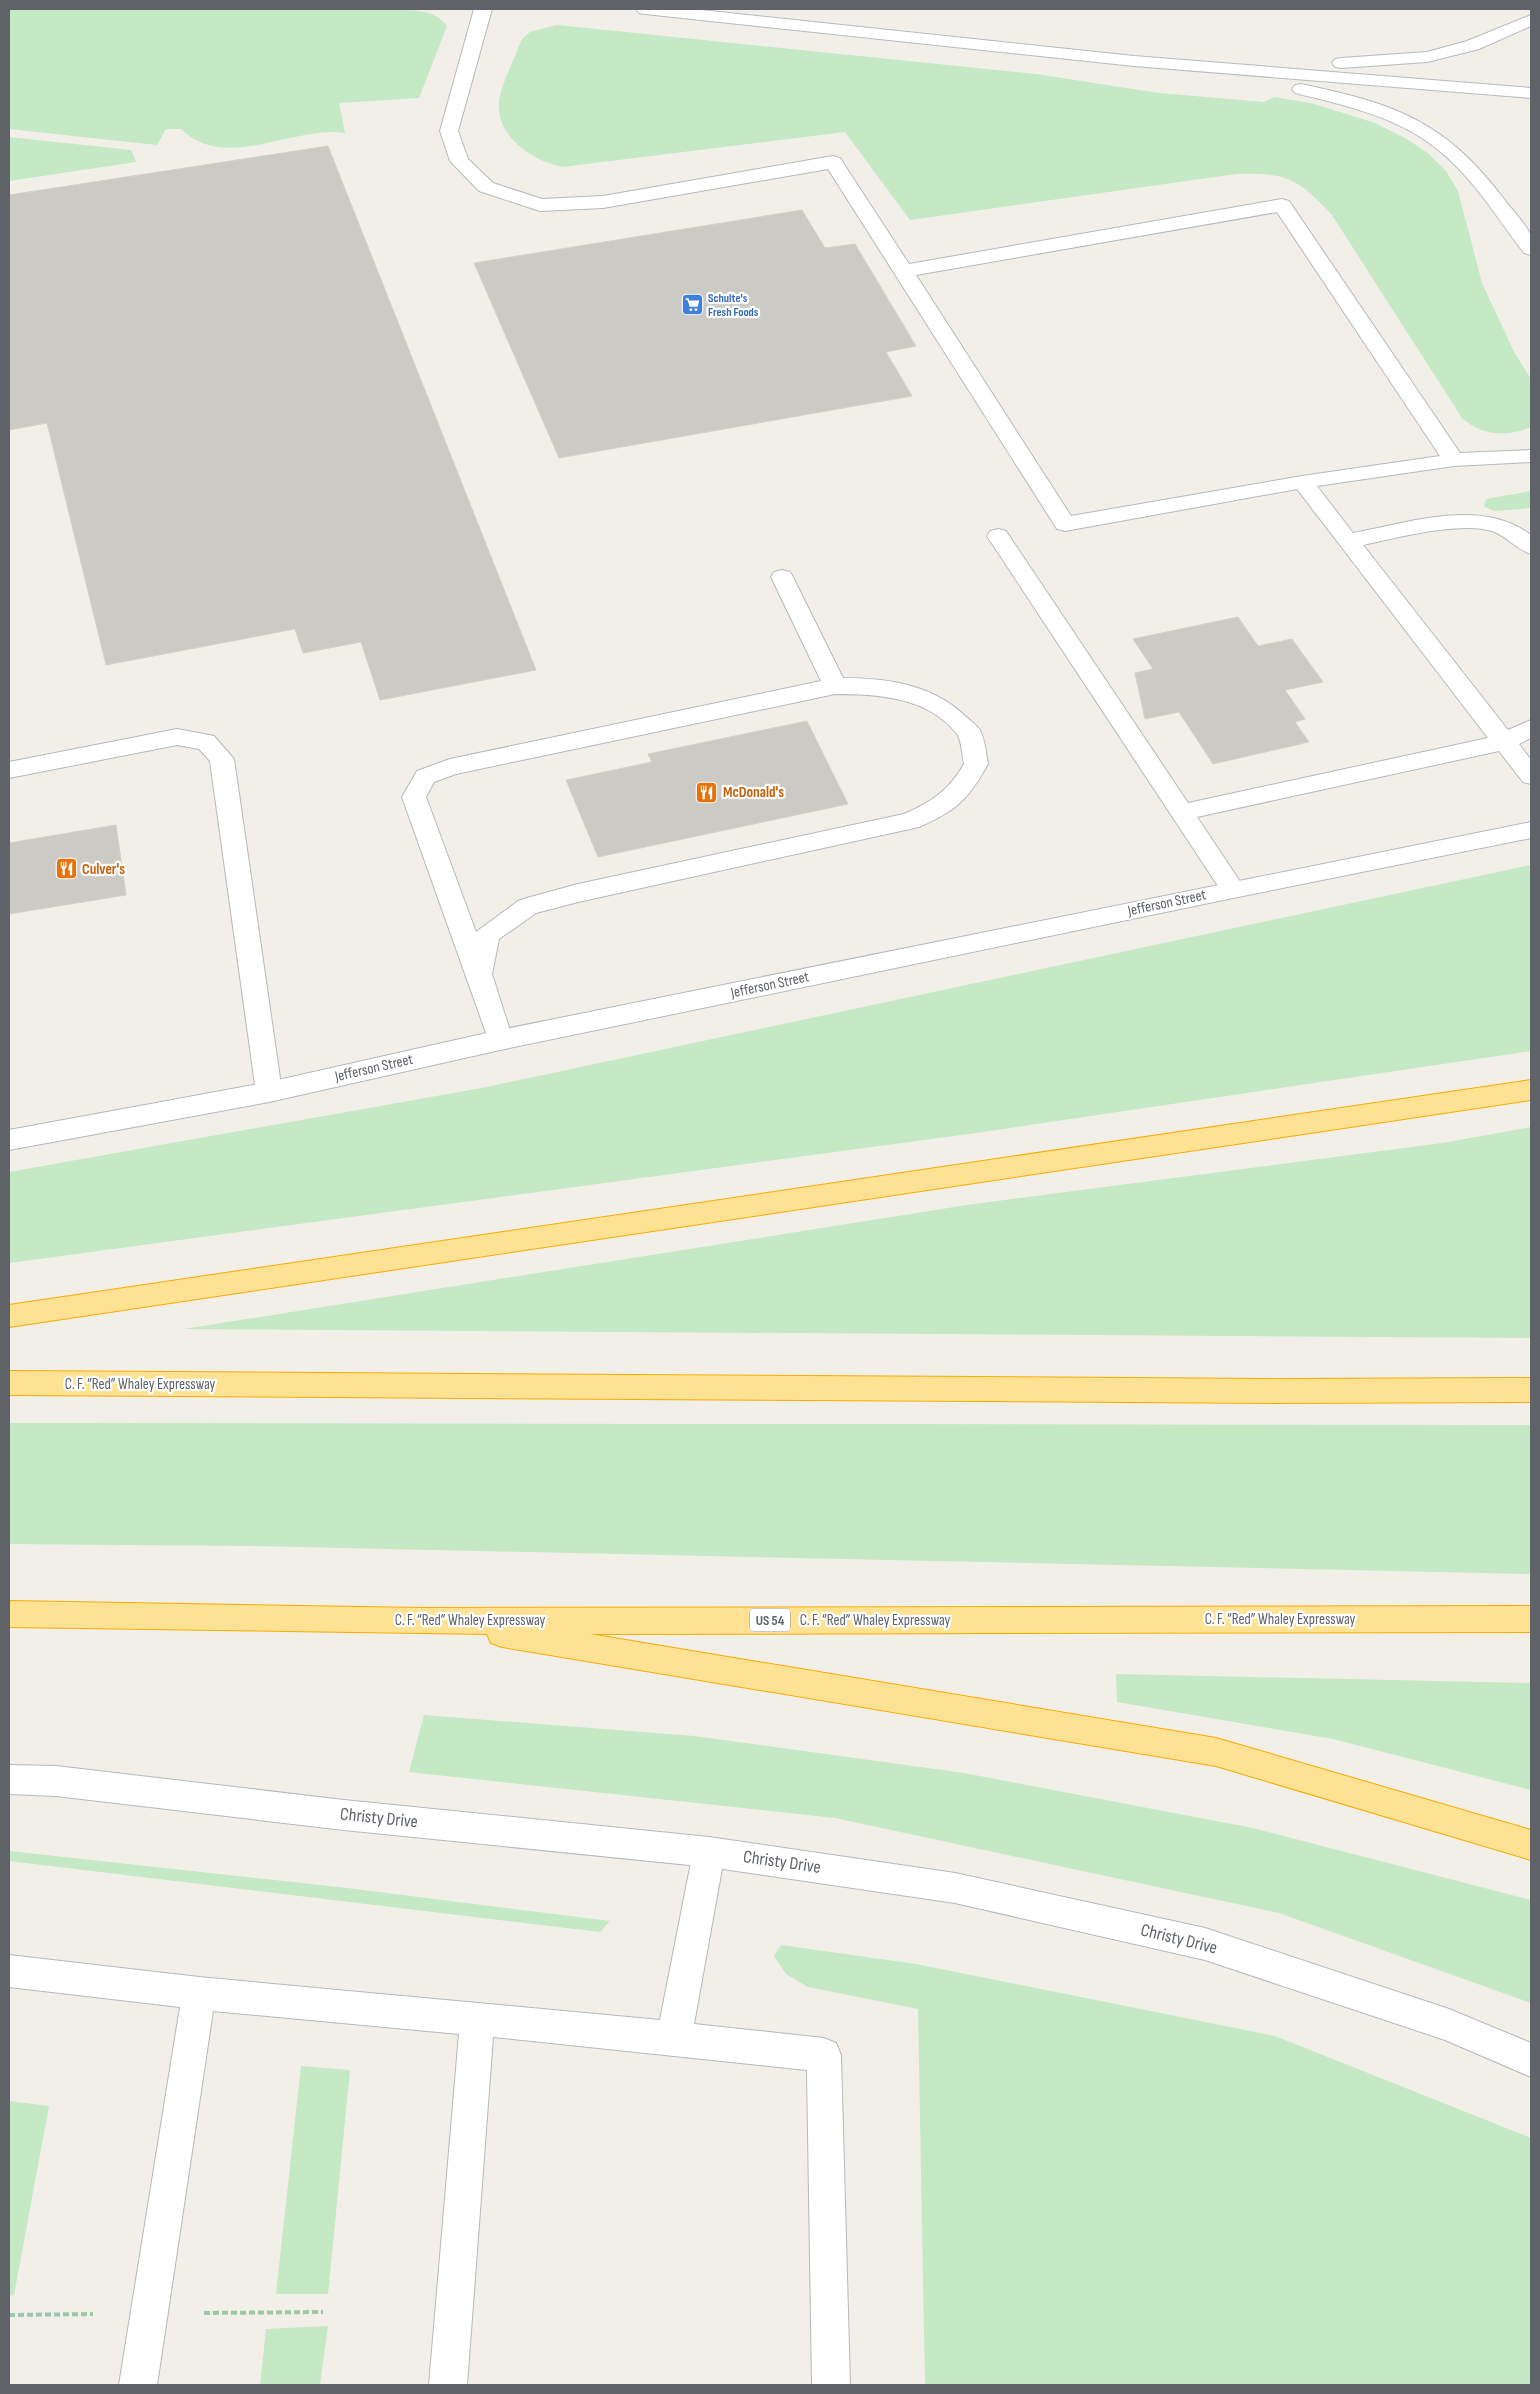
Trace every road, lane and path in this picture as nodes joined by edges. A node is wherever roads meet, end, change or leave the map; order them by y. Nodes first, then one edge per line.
1 (484, 9) edge
2 (645, 9) edge
3 (1531, 20) edge
4 (1134, 61) junction
5 (1531, 93) edge
6 (1531, 249) edge
7 (904, 271) junction
8 (1531, 456) edge
9 (1454, 460) junction
10 (1302, 482) junction
11 (998, 536) dead end
12 (1348, 541) junction
13 (1531, 547) edge
14 (782, 577) dead end
15 (836, 686) junction
16 (1531, 728) edge
17 (1504, 742) junction
18 (9, 770) edge
19 (1531, 776) edge
20 (1182, 812) junction
21 (1531, 830) edge
22 (1233, 889) junction
23 (479, 974) junction
24 (500, 1040) junction
25 (1531, 1090) edge
26 (269, 1092) junction
27 (9, 1140) edge
28 (9, 1316) edge
29 (9, 1383) edge
30 (1531, 1390) edge
31 (9, 1614) edge
32 (1531, 1619) edge
33 (424, 1620) junction
34 (9, 1779) edge
35 (1531, 1845) edge
36 (709, 1852) junction
37 (9, 1971) edge
38 (199, 1993) junction
39 (477, 2020) junction
40 (674, 2038) junction
41 (1531, 2060) edge
42 (138, 2385) edge
43 (448, 2385) edge
44 (831, 2385) edge

1 - 7 street
2 - 4 street
3 - 4 street
4 - 5 street
4 - 6 street
7 - 9 street
7 - 10 street
8 - 9 street
9 - 10 street
10 - 12 street
11 - 20 street
12 - 13 street
12 - 17 street
14 - 15 street
15 - 23 street
15 - 23 street
16 - 17 street
17 - 19 street
17 - 20 street
18 - 26 street
20 - 22 street
21 - 22 street, Jefferson Street
22 - 24 street, Jefferson Street
23 - 24 street
24 - 26 street, Jefferson Street
25 - 28 highway
26 - 27 street, Jefferson Street
29 - 30 highway, C. F. “Red” Whaley Expressway
31 - 33 highway, C. F. “Red” Whaley Expressway / US 54
32 - 33 highway, C. F. “Red” Whaley Expressway / US 54
33 - 35 highway
34 - 36 street, Christy Drive
36 - 40 street
36 - 41 street, Christy Drive
37 - 38 street
38 - 39 street
38 - 42 street
39 - 40 street
39 - 43 street
40 - 44 street

